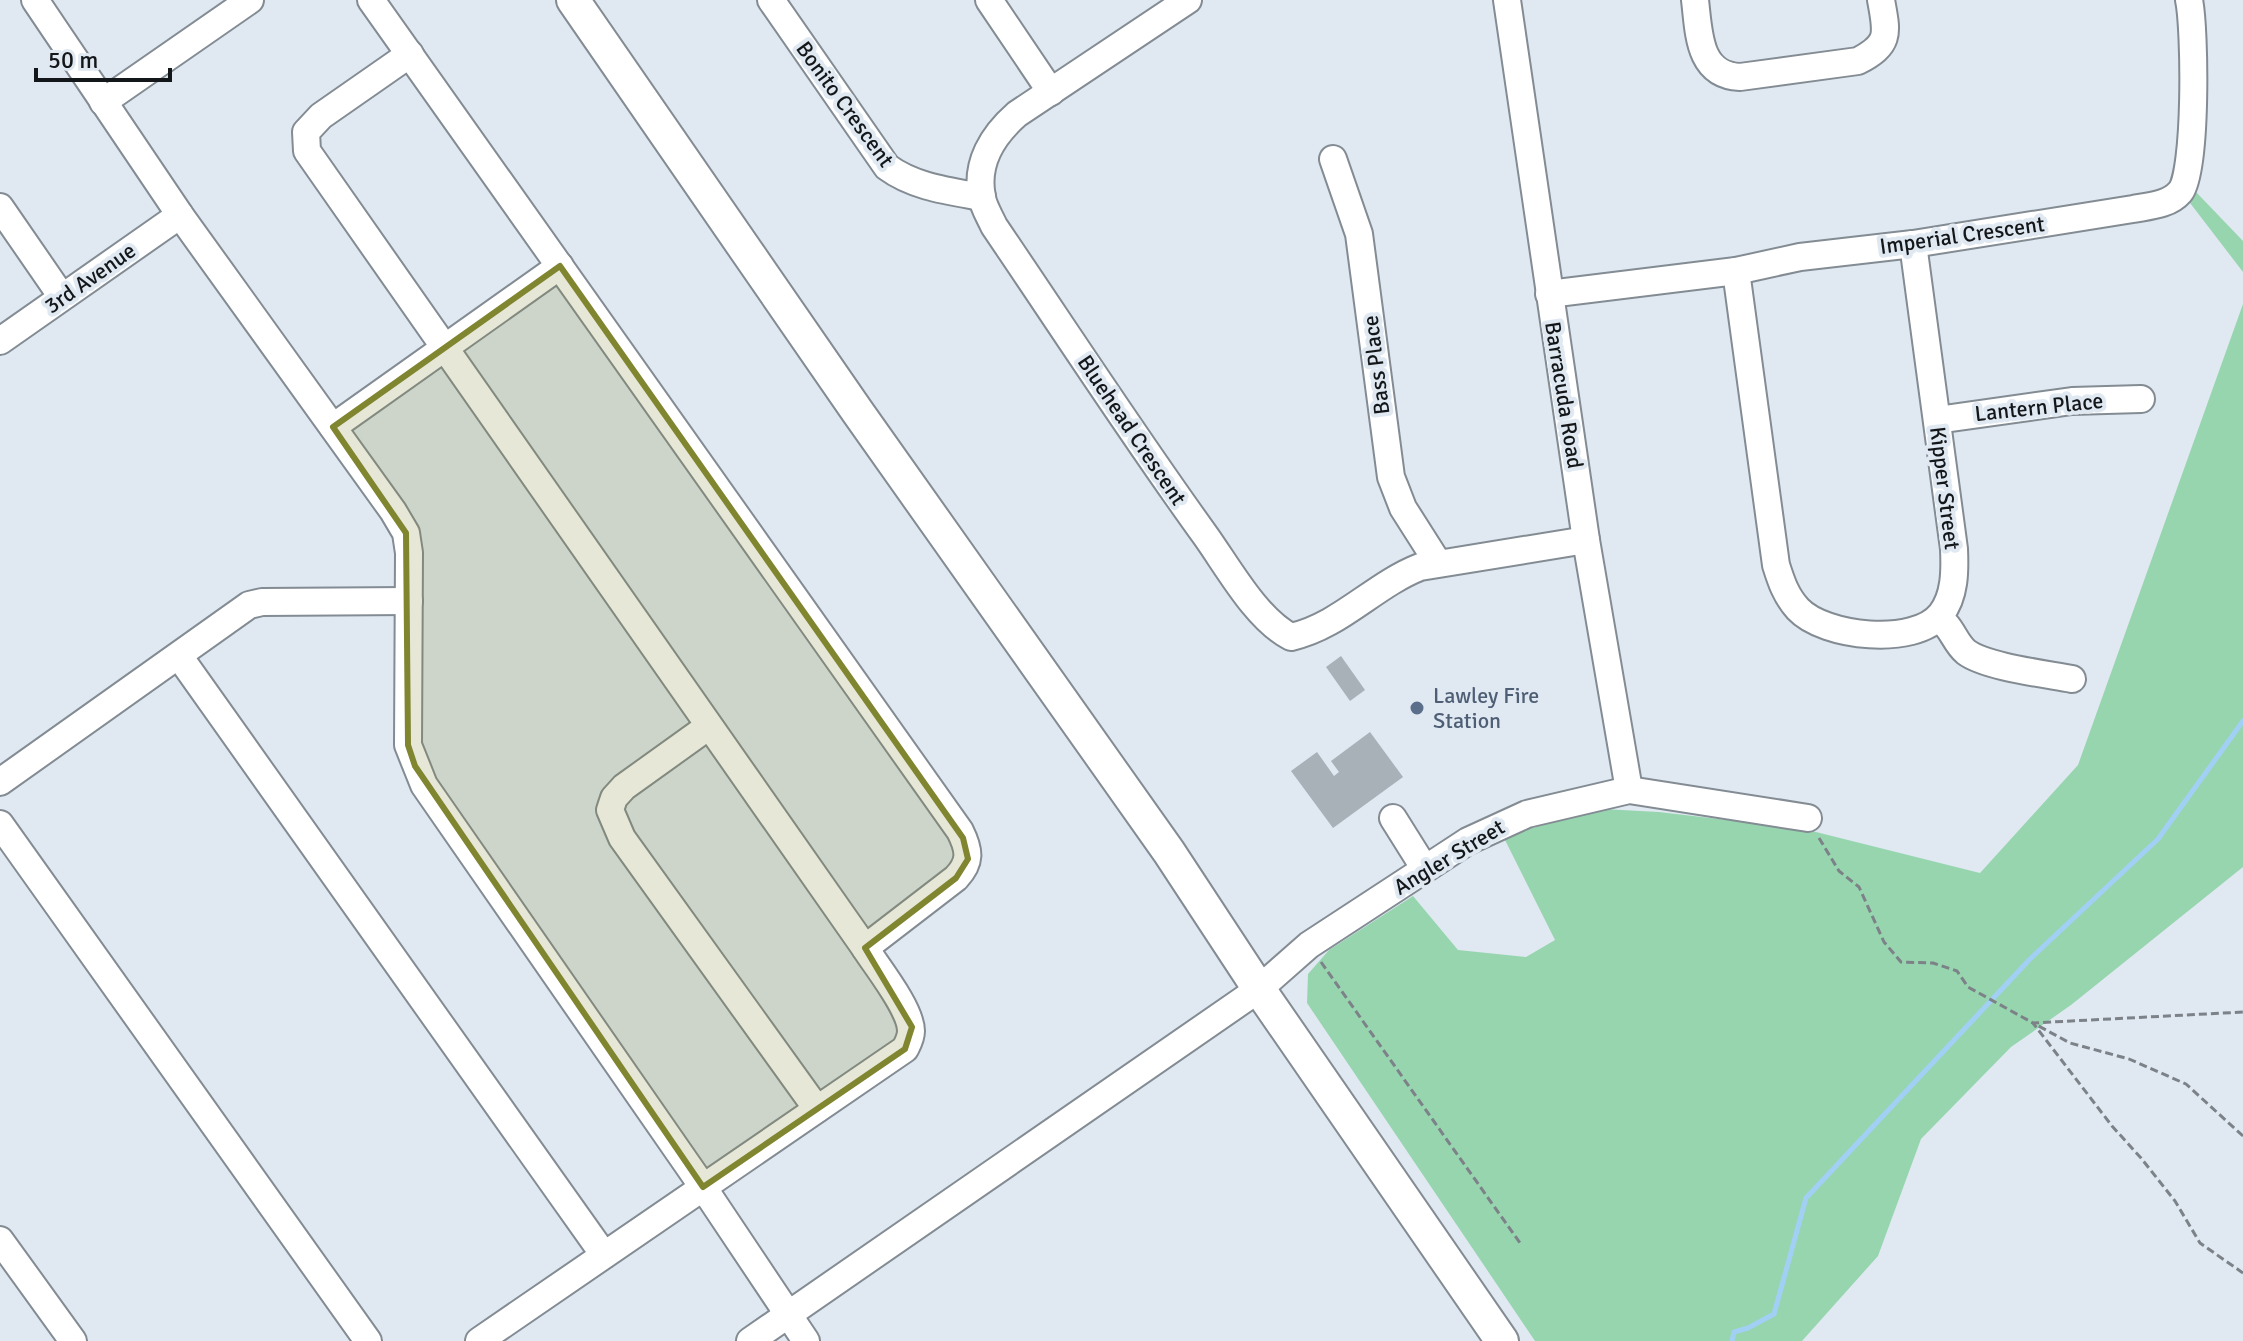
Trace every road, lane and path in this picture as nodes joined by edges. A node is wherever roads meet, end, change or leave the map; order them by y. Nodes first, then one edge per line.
1 (35, 0) edge
2 (250, 0) edge
3 (371, 0) edge
4 (573, 0) edge
5 (771, 0) edge
6 (989, 0) edge
7 (1188, 0) edge
8 (1507, 0) edge
9 (1695, 0) edge
10 (1881, 0) edge
11 (2189, 0) edge
12 (214, 10) edge
13 (410, 54) junction
14 (1051, 92) junction
15 (103, 102) junction
16 (1333, 159) dead end
17 (982, 197) junction
18 (0, 207) edge
19 (180, 215) junction
20 (1913, 244) junction
21 (560, 266) junction
22 (1736, 271) junction
23 (1549, 294) junction
24 (62, 297) junction
25 (0, 341) edge
26 (445, 347) junction
27 (2141, 399) dead end
28 (1937, 420) junction
29 (333, 427) junction
30 (1586, 540) junction
31 (1438, 563) junction
32 (409, 601) junction
33 (1938, 618) junction
34 (179, 656) junction
35 (2072, 679) dead end
36 (709, 726) junction
37 (0, 782) edge
38 (1629, 790) junction
39 (1393, 818) dead end
40 (1808, 818) joint
41 (0, 824) edge
42 (1425, 869) junction
43 (1309, 945) junction
44 (865, 948) junction
45 (1259, 989) junction
46 (2243, 1012) edge
47 (2033, 1023) junction
48 (817, 1109) junction
49 (2243, 1136) edge
50 (703, 1187) junction
51 (0, 1240) edge
52 (1520, 1243) dead end
53 (604, 1255) junction
54 (2243, 1273) edge
55 (788, 1314) junction
56 (73, 1341) edge
57 (368, 1341) edge
58 (479, 1341) edge
59 (750, 1341) edge
60 (806, 1341) edge
61 (1502, 1341) edge

1 - 15 street
2 - 12 street
3 - 13 street
4 - 45 main road
5 - 17 street, Bonito Crescent
6 - 14 street
7 - 14 street, Bluehead Crescent
8 - 23 street, Barracuda Road
9 - 10 street
11 - 20 street, Imperial Crescent
12 - 15 street
13 - 21 street
13 - 26 street
14 - 17 street, Bluehead Crescent
15 - 19 street
16 - 31 street, Bass Place
17 - 31 street, Bluehead Crescent
18 - 24 street
19 - 24 street, 3rd Avenue
19 - 29 street
20 - 22 street, Imperial Crescent
20 - 28 street, Kipper Street
21 - 26 street
21 - 44 street
22 - 23 street, Imperial Crescent
22 - 33 street
23 - 30 street, Barracuda Road
24 - 25 street, 3rd Avenue
26 - 29 street
26 - 36 street
27 - 28 street, Lantern Place
28 - 33 street, Kipper Street
29 - 32 street
30 - 31 street, Bluehead Crescent
30 - 38 street, Barracuda Road
32 - 34 street
32 - 50 street
33 - 35 street
34 - 37 street
34 - 53 street
36 - 44 street
36 - 48 street
38 - 40 street, Angler Street
38 - 42 street, Angler Street
39 - 42 street
40 - 47 path
41 - 57 street
42 - 43 street, Angler Street
43 - 45 street, Angler Street
43 - 52 path
44 - 48 street
45 - 55 street, Angler Street
45 - 61 main road
46 - 47 path
47 - 49 path
47 - 54 path
48 - 50 street
50 - 53 street
50 - 55 street
51 - 56 street
53 - 58 street
55 - 59 street, Angler Street
55 - 60 street

